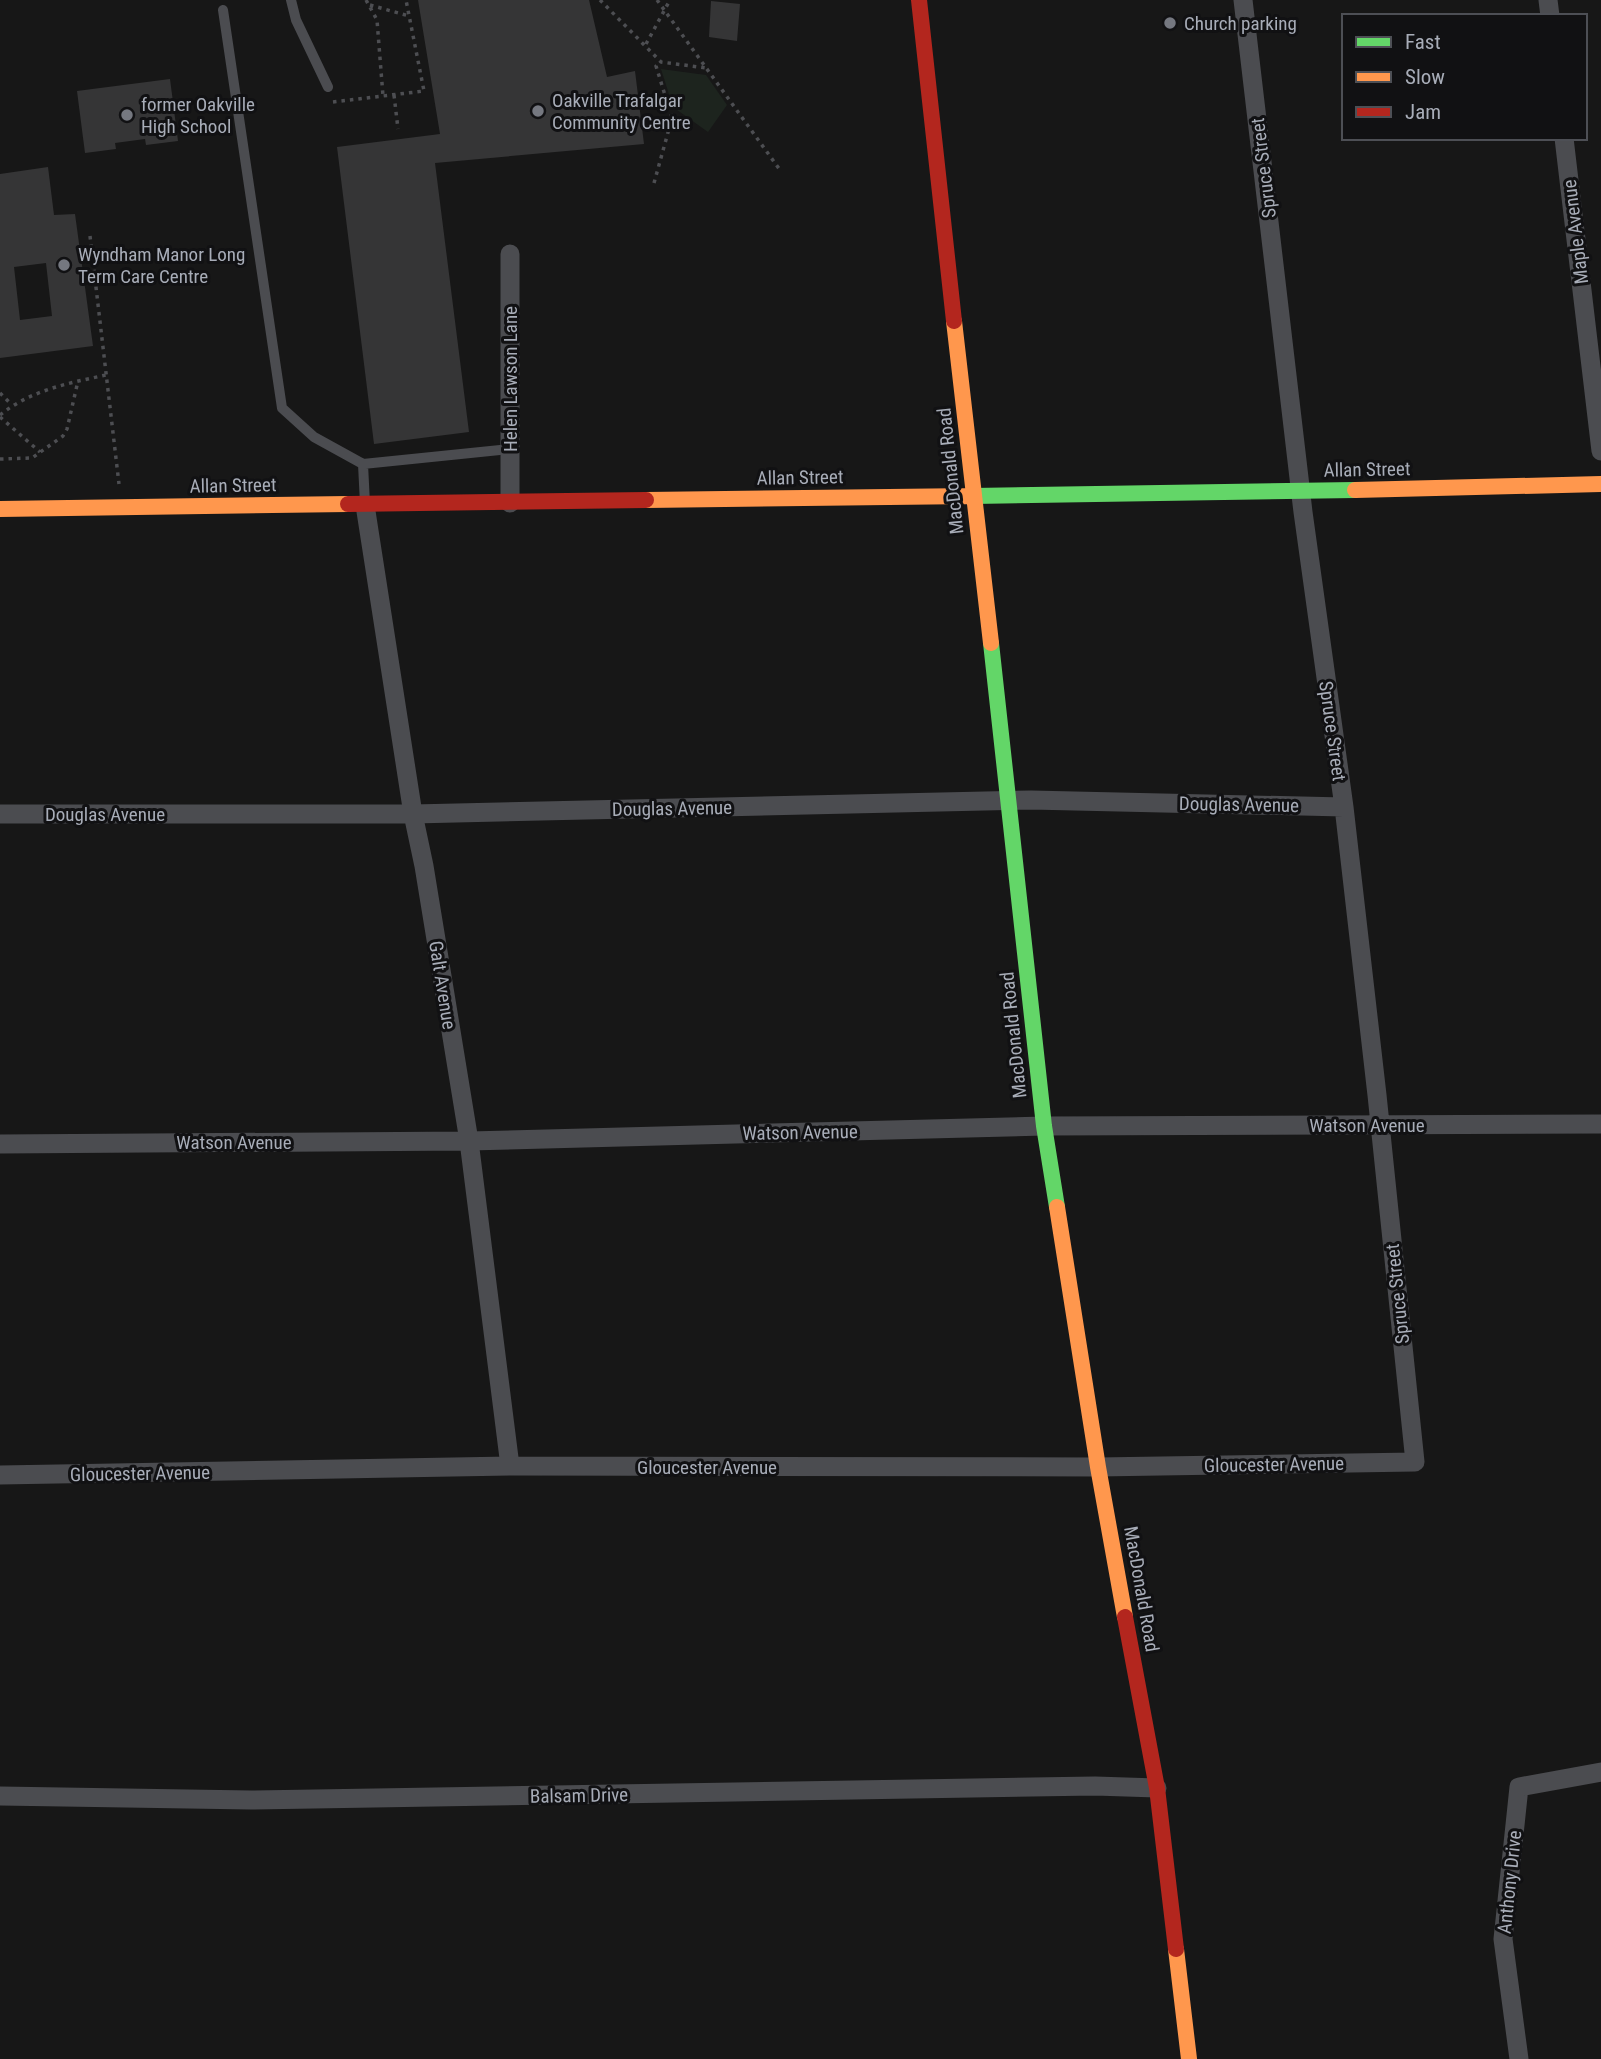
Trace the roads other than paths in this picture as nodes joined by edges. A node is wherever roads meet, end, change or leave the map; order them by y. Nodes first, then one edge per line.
1 (291, 0) edge
2 (919, 0) edge
3 (1243, 0) edge
4 (223, 10) dead end
5 (328, 87) dead end
6 (1564, 140) edge
7 (510, 254) dead end
8 (510, 449) junction
9 (1601, 450) edge
10 (363, 464) junction
11 (1601, 484) edge
12 (1301, 491) junction
13 (974, 496) junction
14 (510, 503) junction
15 (365, 505) junction
16 (0, 509) edge
17 (1009, 801) junction
18 (1344, 807) junction
19 (0, 814) edge
20 (413, 814) junction
21 (1601, 1124) edge
22 (1380, 1125) junction
23 (1044, 1126) junction
24 (469, 1141) junction
25 (0, 1144) edge
26 (1415, 1462) joint
27 (510, 1466) junction
28 (1098, 1467) junction
29 (0, 1475) edge
30 (1601, 1772) edge
31 (1157, 1788) junction
32 (0, 1796) edge
33 (1189, 2059) edge
34 (1519, 2059) edge

1 - 5 lane
2 - 13 street, MacDonald Road
3 - 12 street, Spruce Street
4 - 10 lane
6 - 9 street, Maple Avenue
7 - 8 street, Helen Lawson Lane
8 - 10 lane
8 - 14 street, Helen Lawson Lane
10 - 15 lane
11 - 12 street, Allan Street
12 - 13 street, Allan Street
12 - 18 street, Spruce Street
13 - 14 street, Allan Street
13 - 17 street, MacDonald Road
14 - 15 street, Allan Street
15 - 16 street, Allan Street
15 - 20 street, Galt Avenue
17 - 18 street, Douglas Avenue
17 - 20 street, Douglas Avenue
17 - 23 street, MacDonald Road
18 - 22 street, Spruce Street
19 - 20 street, Douglas Avenue
20 - 24 street, Galt Avenue
21 - 22 street, Watson Avenue
22 - 23 street, Watson Avenue
22 - 26 street, Spruce Street
23 - 24 street, Watson Avenue
23 - 28 street, MacDonald Road
24 - 25 street, Watson Avenue
24 - 27 street, Galt Avenue
26 - 28 street, Gloucester Avenue
27 - 28 street, Gloucester Avenue
27 - 29 street, Gloucester Avenue
28 - 31 street, MacDonald Road
30 - 34 street, Anthony Drive
31 - 32 street, Balsam Drive
31 - 33 street, MacDonald Road

